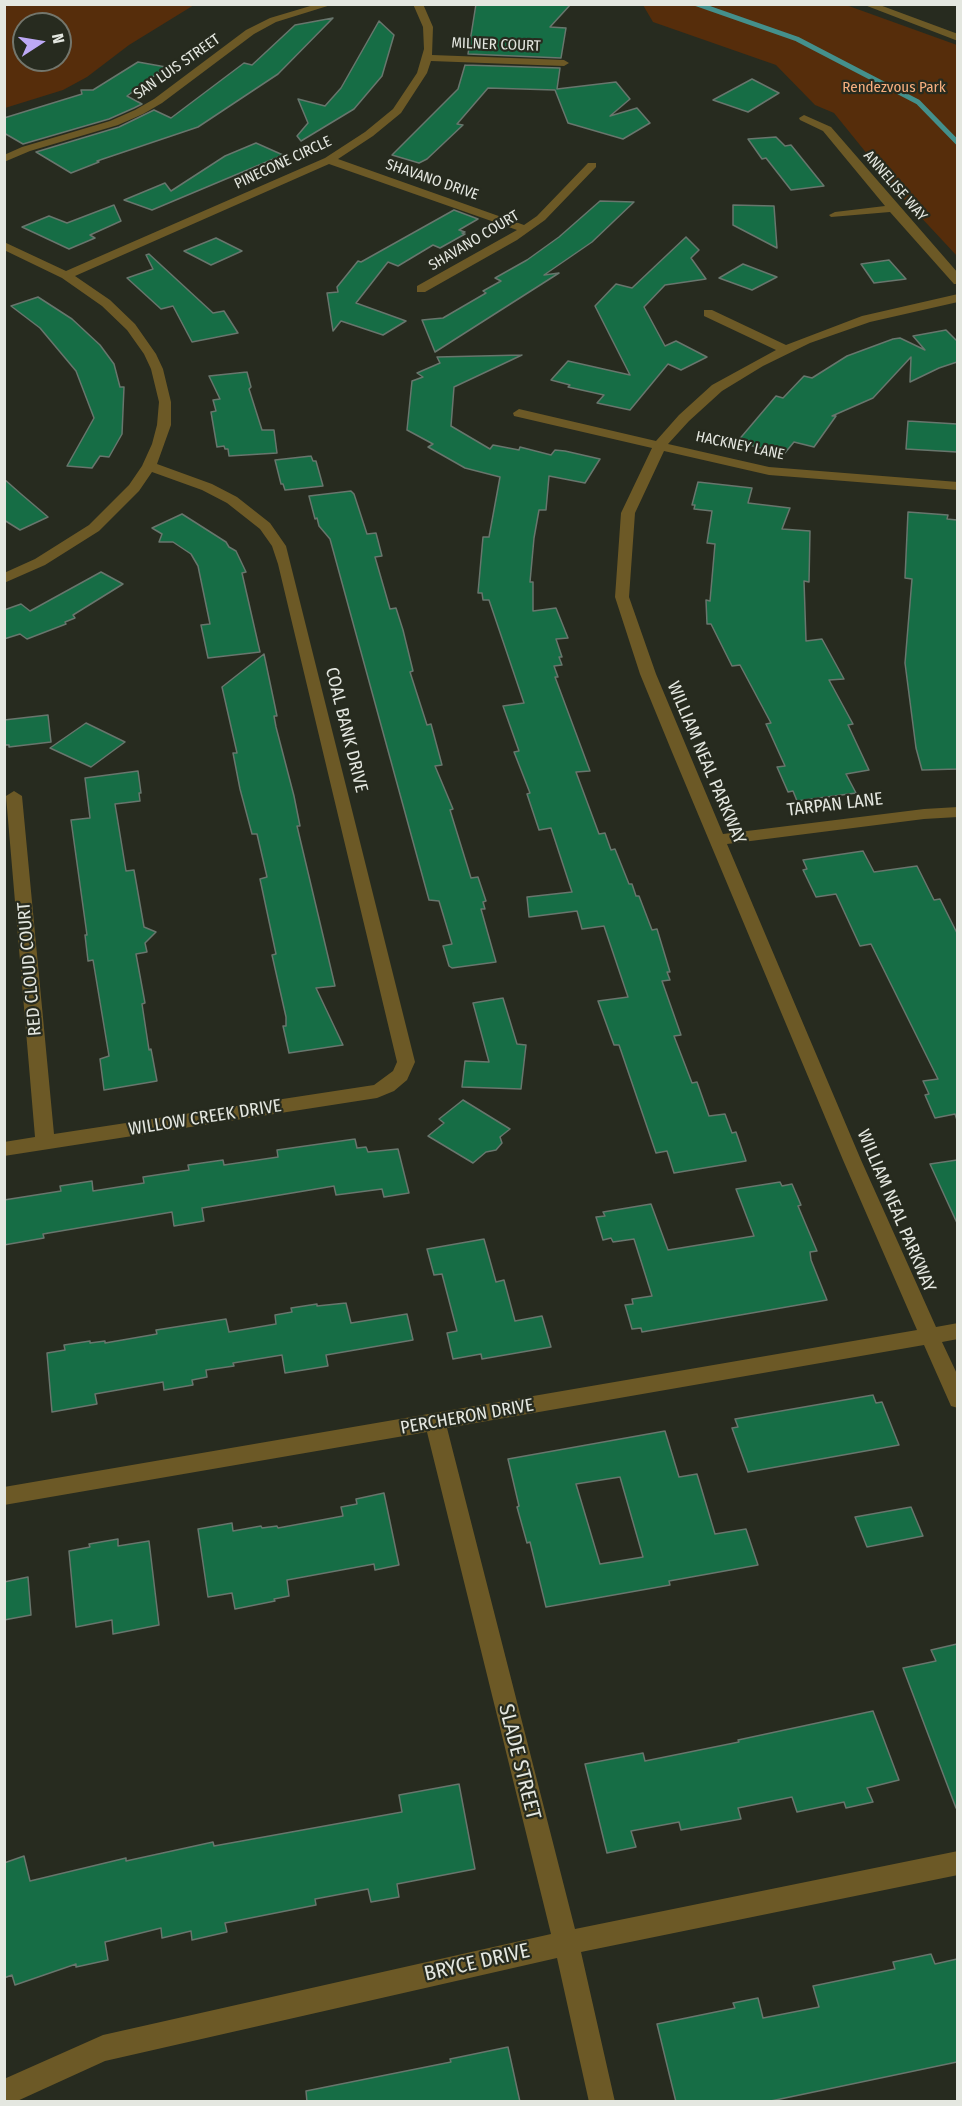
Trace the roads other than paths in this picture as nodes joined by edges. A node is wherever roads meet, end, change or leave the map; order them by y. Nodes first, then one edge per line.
1 (329, 4) edge
2 (418, 4) edge
3 (867, 4) edge
4 (957, 38) edge
5 (427, 58) junction
6 (564, 63) dead end
7 (804, 118) dead end
8 (4, 159) edge
9 (328, 160) junction
10 (592, 165) dead end
11 (893, 208) junction
12 (835, 215) dead end
13 (526, 229) junction
14 (4, 245) edge
15 (66, 275) junction
16 (957, 281) edge
17 (422, 290) dead end
18 (957, 298) edge
19 (708, 313) dead end
20 (786, 350) junction
21 (519, 413) dead end
22 (660, 445) junction
23 (149, 466) junction
24 (957, 486) edge
25 (4, 562) edge
26 (19, 573) junction
27 (4, 579) edge
28 (14, 796) dead end
29 (957, 812) edge
30 (717, 840) junction
31 (401, 1076) joint
32 (45, 1142) junction
33 (4, 1149) edge
34 (957, 1331) edge
35 (929, 1336) junction
36 (957, 1400) edge
37 (435, 1423) junction
38 (4, 1496) edge
39 (957, 1863) edge
40 (566, 1943) junction
41 (4, 2093) edge
42 (602, 2102) edge

1 - 8 street, SAN LUIS STREET
2 - 5 street, PINECONE CIRCLE
3 - 4 street
5 - 6 street, MILNER COURT
5 - 9 street, PINECONE CIRCLE
7 - 11 street, ANNELISE WAY
9 - 13 street, SHAVANO DRIVE
9 - 15 street, PINECONE CIRCLE
10 - 13 street, SHAVANO COURT
11 - 12 street
11 - 16 street, ANNELISE WAY
13 - 17 street, SHAVANO COURT
14 - 15 street
15 - 23 street
18 - 20 street, WILLIAM NEAL PARKWAY
19 - 20 street
20 - 22 street, WILLIAM NEAL PARKWAY
21 - 22 street, HACKNEY LANE
22 - 24 street, HACKNEY LANE
22 - 30 street, WILLIAM NEAL PARKWAY
23 - 26 street
23 - 31 street, COAL BANK DRIVE
25 - 26 street
26 - 27 street
28 - 32 street, RED CLOUD COURT
29 - 30 street, TARPAN LANE
30 - 35 street, WILLIAM NEAL PARKWAY
31 - 32 street, WILLOW CREEK DRIVE
32 - 33 street, WILLOW CREEK DRIVE
34 - 35 street, PERCHERON DRIVE
35 - 36 street, WILLIAM NEAL PARKWAY
35 - 37 street, PERCHERON DRIVE
37 - 38 street, PERCHERON DRIVE
37 - 40 street, SLADE STREET
39 - 40 street, BRYCE DRIVE
40 - 41 street, BRYCE DRIVE
40 - 42 street, SLADE STREET

